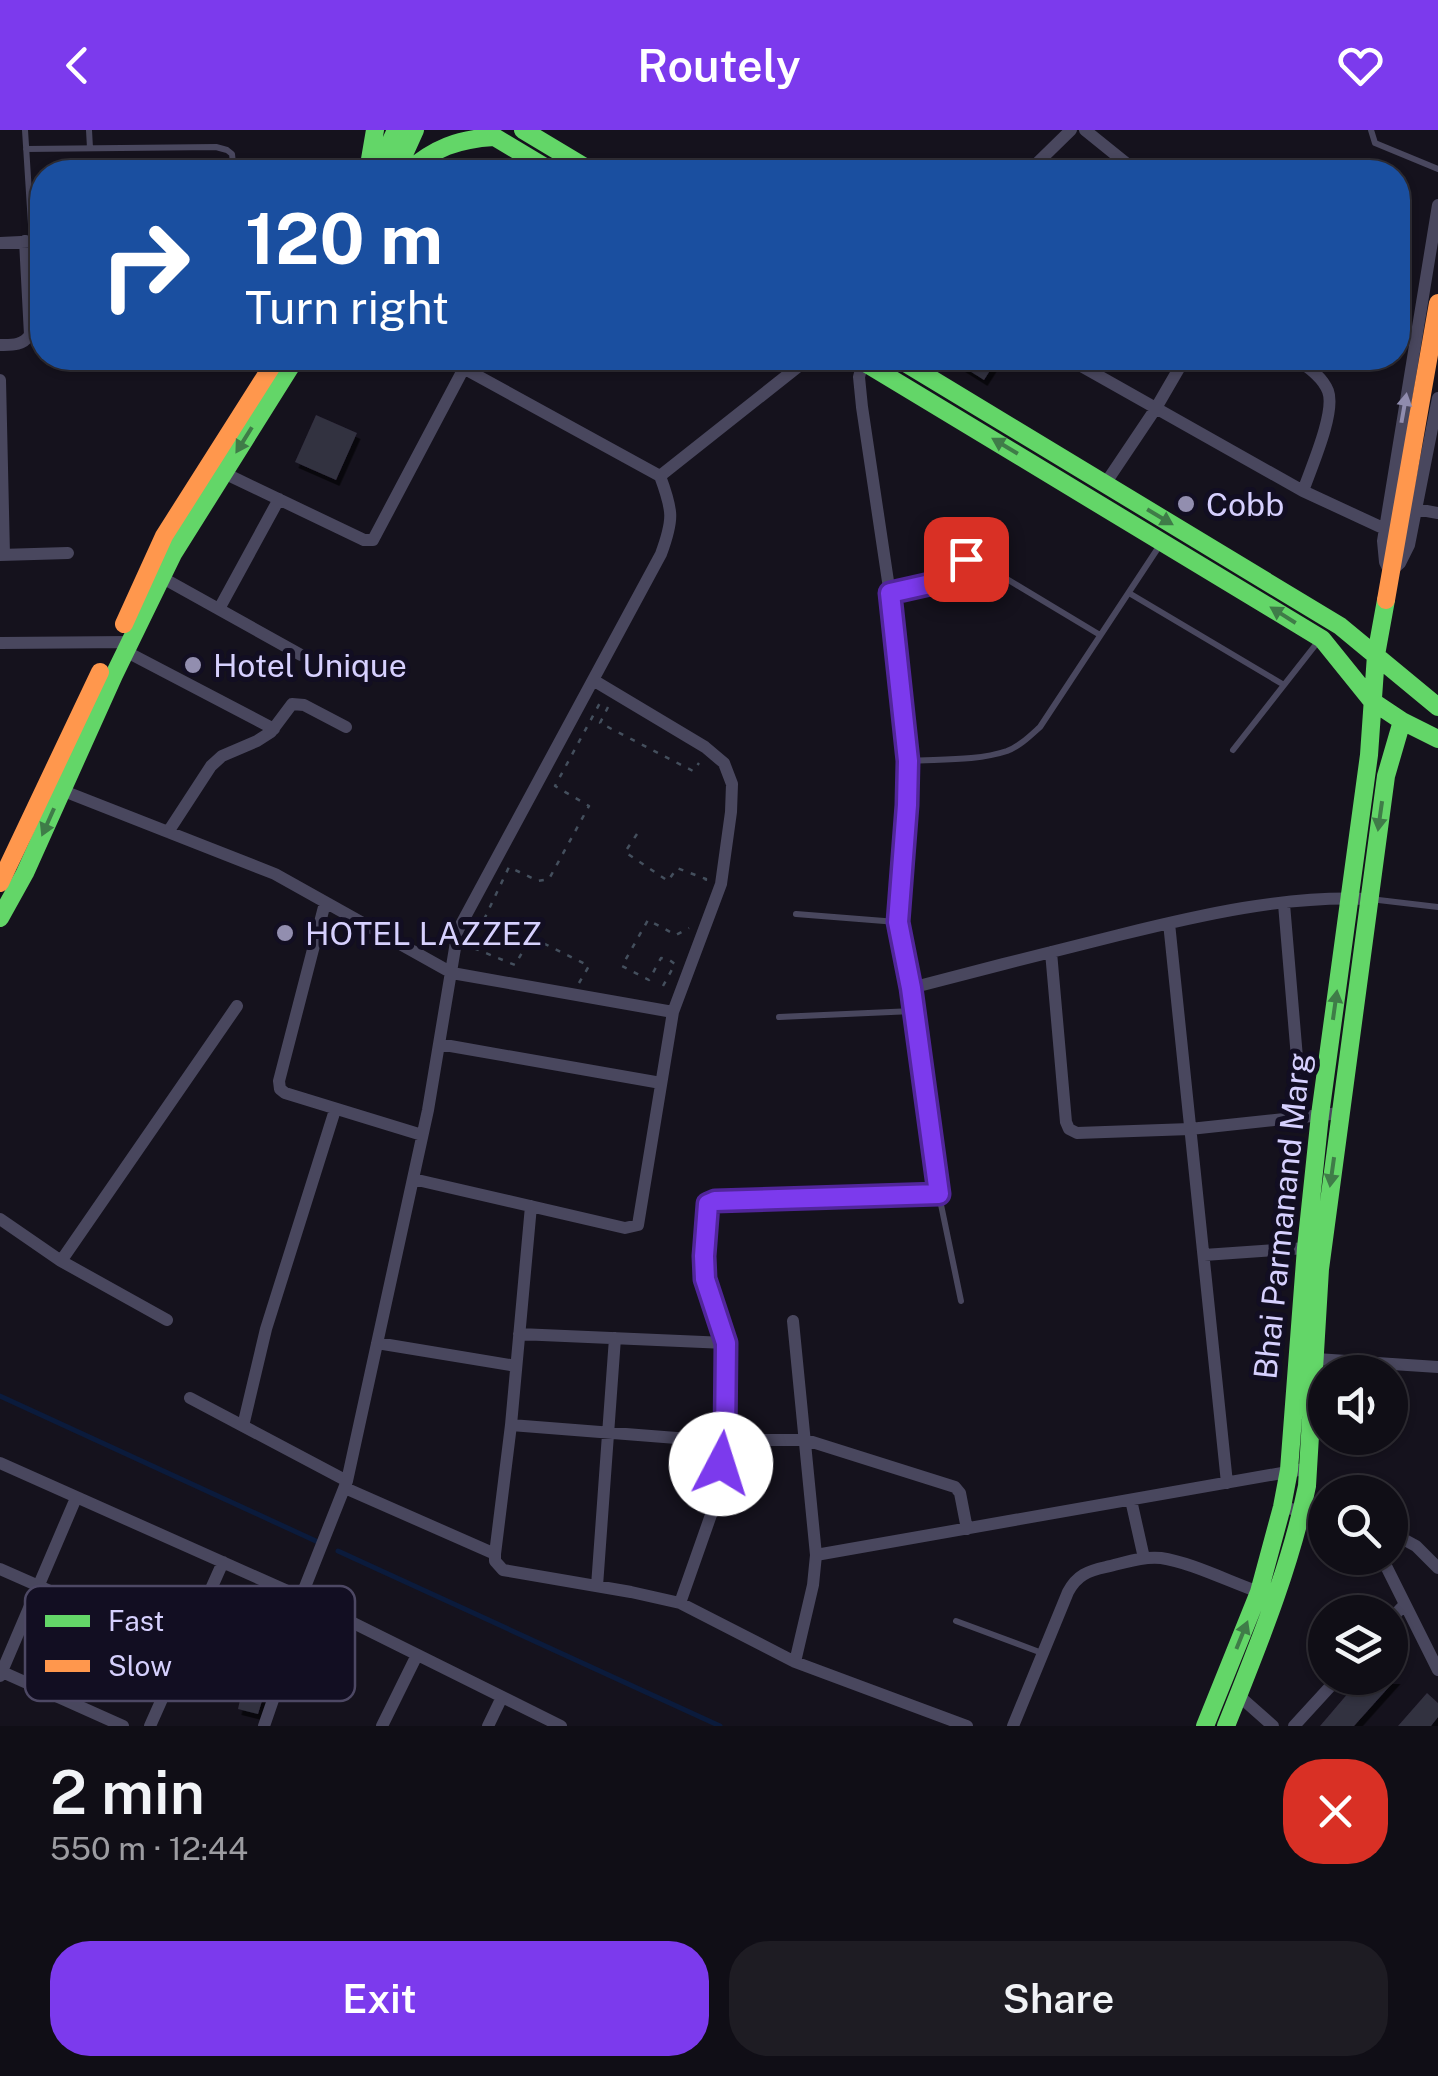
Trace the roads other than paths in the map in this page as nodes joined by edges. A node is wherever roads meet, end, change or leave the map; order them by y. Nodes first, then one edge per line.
1 (25, 130) edge
2 (89, 130) edge
3 (375, 130) edge
4 (396, 130) edge
5 (415, 130) edge
6 (523, 130) edge
7 (1071, 130) edge
8 (1086, 130) edge
9 (1371, 130) edge
10 (489, 133) edge
11 (90, 148) junction
12 (26, 149) junction
13 (233, 160) edge
14 (369, 160) edge
15 (382, 160) edge
16 (401, 160) edge
17 (421, 160) edge
18 (533, 160) edge
19 (573, 160) edge
20 (1040, 160) edge
21 (1122, 160) edge
22 (1438, 169) edge
23 (30, 202) edge
24 (1438, 205) edge
25 (30, 241) edge
26 (0, 243) edge
27 (1438, 302) edge
28 (30, 336) edge
29 (0, 345) edge
30 (269, 370) edge
31 (288, 370) edge
32 (463, 370) edge
33 (468, 370) edge
34 (794, 370) edge
35 (860, 370) edge
36 (879, 370) edge
37 (917, 370) edge
38 (1088, 370) edge
39 (1178, 370) edge
40 (1311, 370) edge
41 (0, 380) edge
42 (1438, 398) edge
43 (1156, 408) junction
44 (224, 473) junction
45 (660, 476) junction
46 (1105, 484) junction
47 (1303, 490) junction
48 (279, 500) junction
49 (1416, 509) junction
50 (1438, 513) edge
51 (1385, 529) junction
52 (1162, 541) junction
53 (68, 554) dead end
54 (2, 555) edge
55 (1390, 572) junction
56 (162, 577) junction
57 (890, 593) junction
58 (1128, 593) junction
59 (219, 609) junction
60 (1100, 635) junction
61 (1321, 638) junction
62 (0, 643) edge
63 (124, 645) junction
64 (301, 655) dead end
65 (1376, 655) junction
66 (593, 680) junction
67 (1284, 685) junction
68 (1372, 701) junction
69 (1438, 706) edge
70 (1402, 721) junction
71 (346, 727) dead end
72 (274, 729) junction
73 (1438, 740) edge
74 (1234, 750) dead end
75 (908, 761) junction
76 (54, 788) junction
77 (168, 832) junction
78 (4, 894) edge
79 (1349, 898) junction
80 (1369, 899) junction
81 (325, 903) junction
82 (1284, 904) junction
83 (1438, 907) edge
84 (796, 914) dead end
85 (0, 918) edge
86 (898, 922) junction
87 (1168, 922) junction
88 (1051, 952) junction
89 (452, 972) junction
90 (911, 988) junction
91 (236, 1006) dead end
92 (914, 1011) junction
93 (673, 1012) junction
94 (779, 1017) dead end
95 (440, 1044) junction
96 (661, 1083) junction
97 (335, 1110) junction
98 (1340, 1113) junction
99 (1311, 1116) junction
100 (1190, 1129) junction
101 (422, 1135) junction
102 (413, 1179) junction
103 (939, 1194) junction
104 (531, 1206) junction
105 (0, 1219) edge
106 (1306, 1248) junction
107 (1204, 1255) junction
108 (61, 1261) junction
109 (962, 1301) dead end
110 (167, 1320) dead end
111 (793, 1321) dead end
112 (519, 1334) junction
113 (615, 1338) junction
114 (377, 1343) junction
115 (726, 1343) junction
116 (1316, 1355) edge
117 (1408, 1365) edge
118 (516, 1366) junction
119 (1438, 1367) edge
120 (190, 1398) dead end
121 (244, 1426) junction
122 (510, 1426) junction
123 (608, 1433) junction
124 (725, 1440) junction
125 (806, 1440) junction
126 (1311, 1455) edge
127 (0, 1463) edge
128 (1310, 1468) junction
129 (1289, 1470) junction
130 (1228, 1483) junction
131 (346, 1485) junction
132 (76, 1498) junction
133 (1131, 1500) junction
134 (1282, 1507) junction
135 (1302, 1510) junction
136 (1308, 1512) edge
137 (967, 1528) junction
138 (1408, 1542) edge
139 (496, 1554) junction
140 (816, 1555) junction
141 (1144, 1558) junction
142 (223, 1562) junction
143 (1438, 1568) edge
144 (0, 1569) edge
145 (38, 1586) joint
146 (212, 1586) edge
147 (276, 1586) edge
148 (305, 1586) edge
149 (598, 1586) junction
150 (1259, 1592) junction
151 (680, 1603) junction
152 (1408, 1610) edge
153 (25, 1617) edge
154 (956, 1621) dead end
155 (355, 1624) edge
156 (1043, 1653) junction
157 (417, 1655) junction
158 (795, 1662) junction
159 (1438, 1670) edge
160 (1, 1673) edge
161 (25, 1683) edge
162 (1238, 1695) junction
163 (1322, 1695) edge
164 (502, 1697) junction
165 (65, 1701) edge
166 (161, 1701) edge
167 (273, 1701) edge
168 (123, 1726) edge
169 (150, 1726) edge
170 (264, 1726) edge
171 (382, 1726) edge
172 (488, 1726) edge
173 (560, 1726) edge
174 (967, 1726) edge
175 (1013, 1726) edge
176 (1206, 1726) edge
177 (1226, 1726) edge
178 (1272, 1726) edge
179 (1294, 1726) edge

1 - 12 lane
2 - 11 lane
3 - 14 main road
4 - 15 main road
5 - 16 main road
6 - 19 main road
7 - 20 street
8 - 21 street
9 - 22 lane
10 - 17 main road
10 - 18 main road
11 - 12 lane
11 - 13 lane
12 - 23 lane
51 -> 24 street
25 - 26 street
27 - 55 main road, Bhai Parmanand Marg
28 - 29 street
30 - 63 main road
31 -> 44 main road
32 - 48 street
33 - 45 street
34 - 45 street
35 - 57 street
52 -> 36 main road
37 - 46 main road
38 - 43 street
39 - 43 street
40 - 47 street
41 - 54 street
42 - 49 street
43 - 46 street
43 - 47 street
44 - 48 street
44 - 56 main road
45 - 66 street
46 -> 65 main road
47 - 51 street
48 - 59 street
49 - 50 street
49 - 55 street
51 - 55 street
52 - 58 lane
61 -> 52 main road
53 - 54 street
55 - 65 main road, Bhai Parmanand Marg
56 - 59 street
56 - 63 main road
57 - 60 lane
57 - 75 street
58 - 60 lane
58 - 67 lane
59 - 64 street
60 - 75 lane
61 - 67 lane
61 - 68 main road
62 - 63 street
63 - 72 street
63 - 76 main road
65 - 68 main road, Bhai Parmanand Marg
65 - 69 main road
66 - 89 street
66 - 93 street
67 - 74 lane
68 - 70 main road
68 - 79 main road, Bhai Parmanand Marg
70 - 73 main road
70 -> 80 main road, Bhai Parmanand Marg
71 - 72 street
72 - 77 street
75 - 86 street
76 - 77 street
76 - 78 main road
77 - 81 street
78 - 85 main road
79 - 80 street
79 - 82 street
99 -> 79 main road, Bhai Parmanand Marg
80 - 83 lane
80 - 98 main road, Bhai Parmanand Marg
81 - 89 street
81 - 97 street
82 - 87 street
82 - 99 street
84 - 86 lane
86 - 90 street
87 - 88 street
87 - 100 street
88 - 90 street
88 - 100 street
89 - 93 street
89 - 95 street
90 - 92 street
91 - 108 street
92 - 94 lane
92 - 103 street
93 - 96 street
95 - 96 street
95 - 101 street
96 - 104 street
97 - 101 street
97 - 121 street
98 - 99 street
98 -> 116 main road, Bhai Parmanand Marg
99 - 100 street
99 - 106 main road, Bhai Parmanand Marg
100 - 107 street
101 - 102 street
102 - 104 street
102 - 114 street
103 - 109 lane
103 - 115 street
104 - 112 street
105 - 108 street
106 - 107 street
106 - 129 main road, Bhai Parmanand Marg
107 - 130 street
108 - 110 street
111 - 125 street
112 - 113 street
112 - 118 street
113 - 115 street
113 - 123 street
114 - 118 street
114 - 131 street
115 - 124 street
117 - 119 street
118 - 122 street
120 - 121 street
121 - 131 street
122 - 123 street
122 - 139 street
123 - 124 street
123 - 149 street
124 - 125 street
124 - 151 street
125 - 137 street
125 - 140 street
126 - 128 main road, Bhai Parmanand Marg
127 - 132 street
128 - 129 street
128 - 135 main road, Bhai Parmanand Marg
129 - 130 street
129 - 134 main road, Bhai Parmanand Marg
130 - 133 street
131 - 139 street
131 - 148 street
132 - 142 street
132 - 145 street
133 - 137 street
133 - 141 street
134 - 135 street
134 - 150 main road, Bhai Parmanand Marg
135 - 136 street
135 - 162 main road, Bhai Parmanand Marg
137 - 140 street
138 - 143 street
139 - 149 street
140 - 158 street
141 - 150 street
141 - 156 street
142 - 146 street
142 - 147 street
144 - 145 street
149 - 151 street
176 -> 150 main road, Bhai Parmanand Marg
151 - 158 street
152 - 159 street
153 - 160 street
154 - 156 lane
155 - 157 street
156 - 175 street
157 - 164 street
157 - 171 street
158 - 174 street
160 - 161 street
162 - 177 main road, Bhai Parmanand Marg
162 - 178 street
163 - 179 street
164 - 172 street
164 - 173 street
165 - 168 street
166 - 169 street
167 - 170 street

